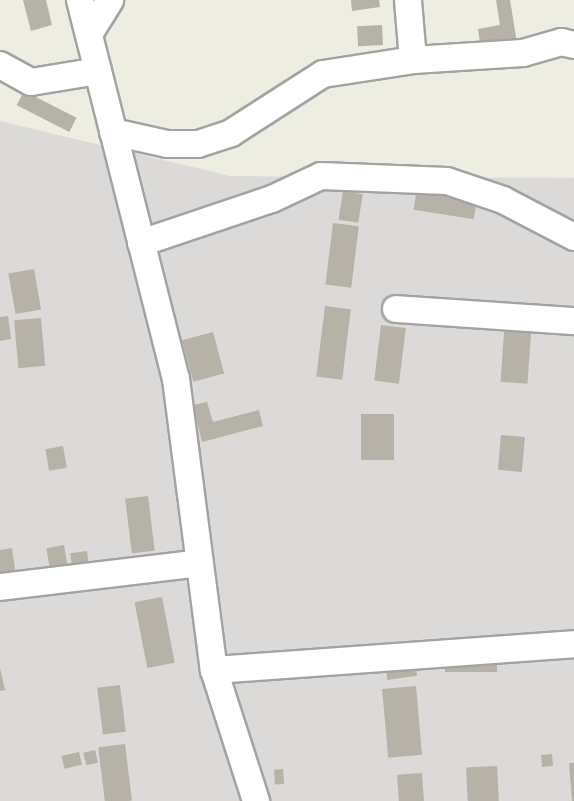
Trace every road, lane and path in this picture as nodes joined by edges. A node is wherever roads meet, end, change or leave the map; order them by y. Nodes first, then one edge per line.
1 (80, 0) edge
2 (110, 0) edge
3 (408, 0) edge
4 (89, 34) junction
5 (574, 45) edge
6 (413, 60) junction
7 (0, 65) edge
8 (98, 71) junction
9 (113, 132) junction
10 (574, 237) edge
11 (141, 243) junction
12 (396, 309) dead end
13 (574, 321) edge
14 (200, 563) junction
15 (0, 587) edge
16 (574, 644) edge
17 (214, 670) junction
18 (256, 801) edge

1 - 4 street
2 - 4 street
3 - 6 street
4 - 8 street
5 - 6 street
6 - 9 street
7 - 8 street
8 - 9 street
9 - 11 street
10 - 11 street
11 - 14 street
12 - 13 street
14 - 15 street
14 - 17 street
16 - 17 street
17 - 18 street

